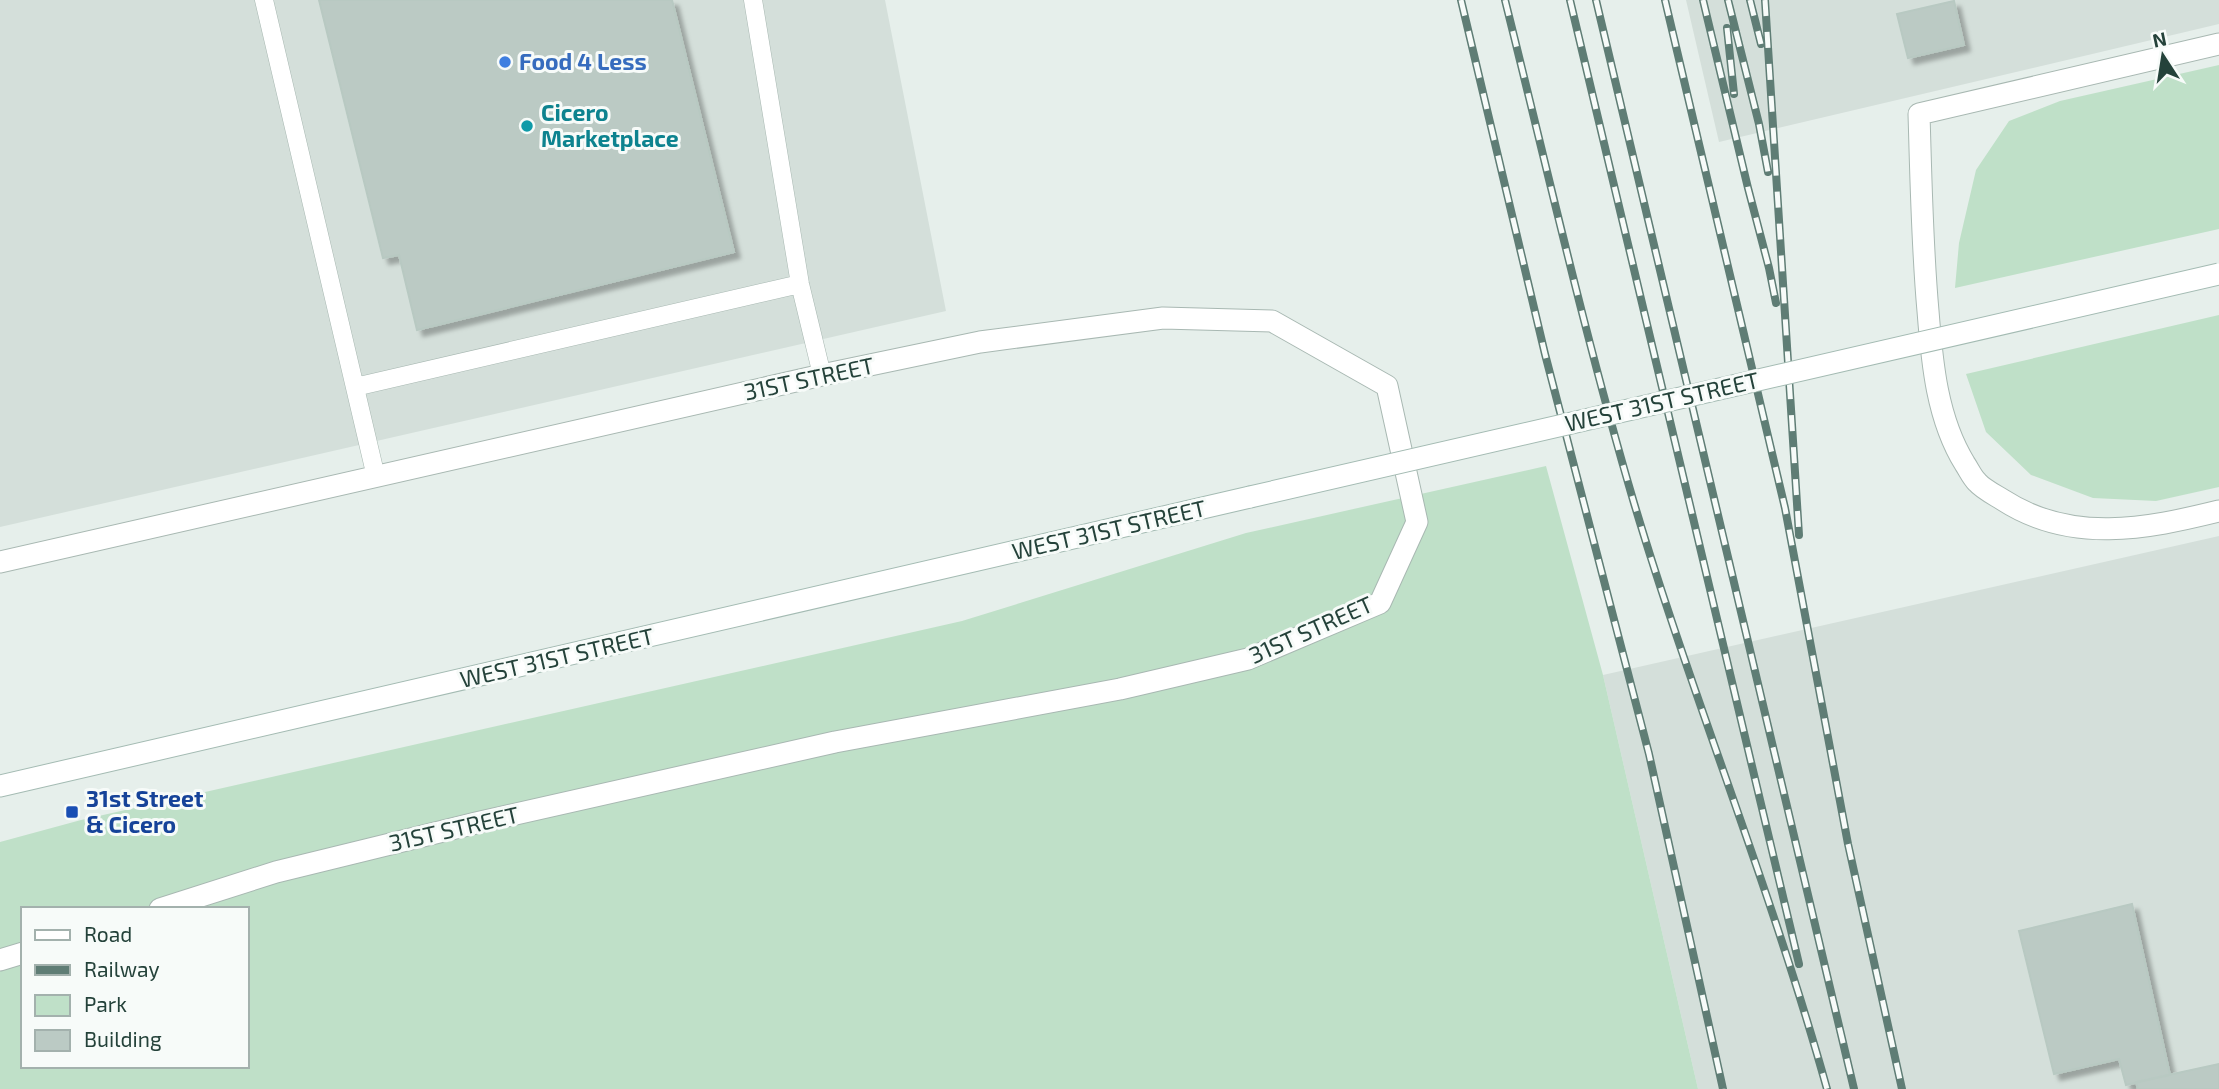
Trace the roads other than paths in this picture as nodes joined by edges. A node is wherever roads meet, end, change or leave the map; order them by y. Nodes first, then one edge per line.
1 (264, 0) edge
2 (753, 0) edge
3 (2219, 44) edge
4 (2219, 274) edge
5 (800, 284) junction
6 (822, 375) junction
7 (355, 387) junction
8 (376, 477) junction
9 (2219, 511) edge
10 (0, 562) edge
11 (0, 786) edge
12 (166, 907) edge
13 (21, 954) edge
14 (0, 960) edge

1 - 7 lane
2 - 5 lane
3 - 9 street
4 - 11 street, WEST 31ST STREET, bridge
5 - 6 lane
5 - 7 lane
6 - 8 street, 31ST STREET
6 - 12 street, 31ST STREET
7 - 8 lane
8 - 10 street, 31ST STREET
13 - 14 street

